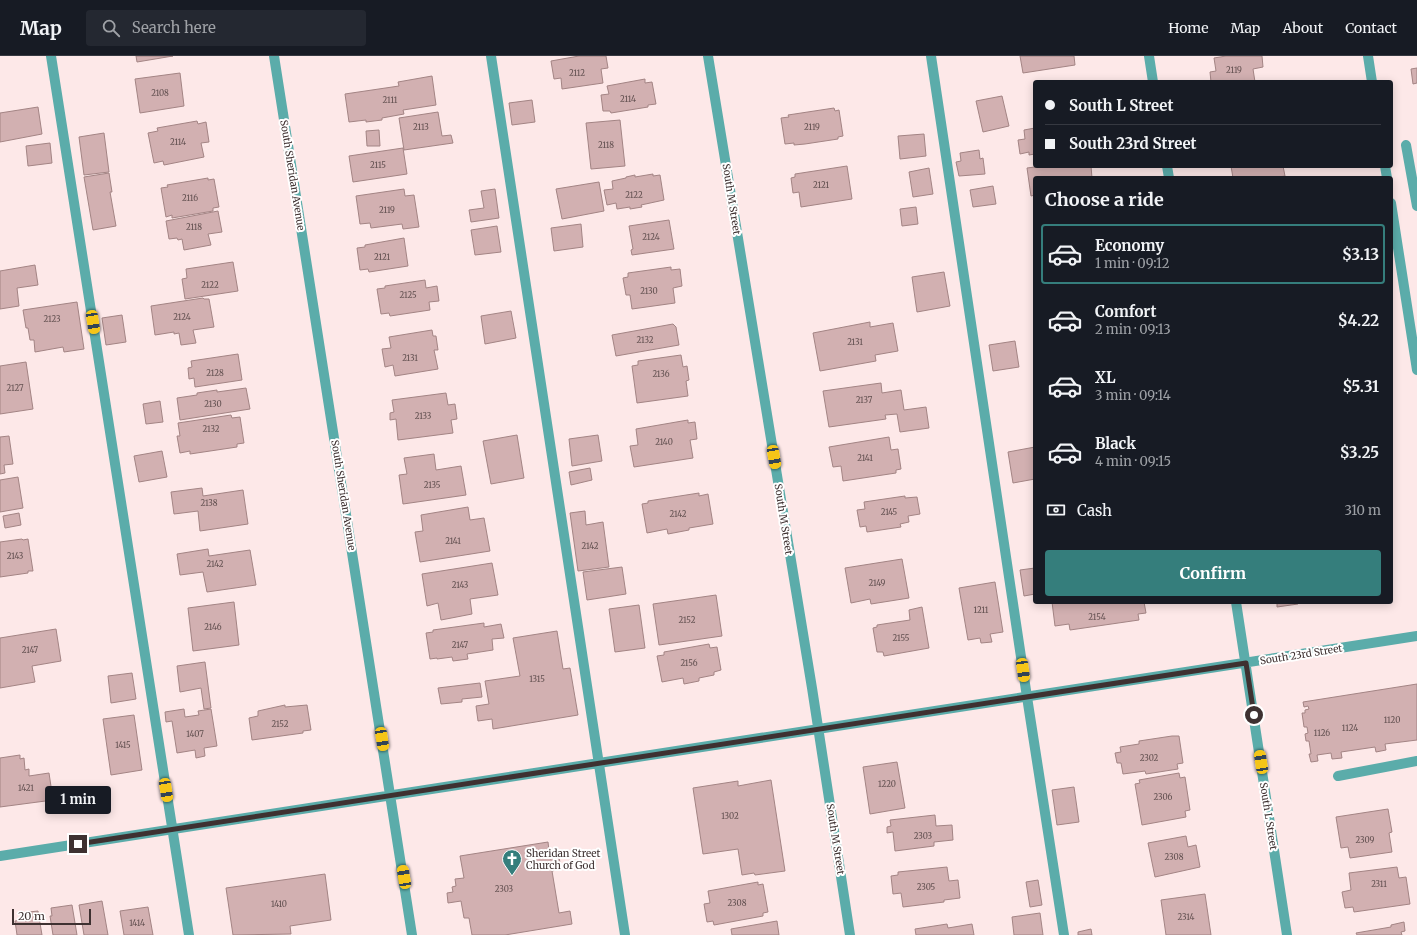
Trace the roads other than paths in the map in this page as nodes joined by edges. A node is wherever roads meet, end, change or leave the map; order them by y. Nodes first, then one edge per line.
1 (52, 56) edge
2 (274, 56) edge
3 (491, 56) edge
4 (708, 56) edge
5 (931, 56) edge
6 (1149, 56) edge
7 (1368, 56) edge
8 (1153, 80) edge
9 (1372, 80) edge
10 (1406, 145) dead end
11 (1417, 206) edge
12 (1393, 216) edge
13 (1417, 370) edge
14 (1236, 604) edge
15 (1417, 636) edge
16 (1246, 663) junction
17 (1026, 697) junction
18 (819, 729) junction
19 (1417, 760) edge
20 (599, 763) junction
21 (1338, 776) dead end
22 (391, 795) junction
23 (172, 830) junction
24 (0, 856) edge
25 (189, 935) edge
26 (412, 935) edge
27 (625, 935) edge
28 (850, 935) edge
29 (1064, 935) edge
30 (1288, 935) edge

1 - 23 street
2 - 22 street, South Sheridan Avenue
3 - 20 street
4 - 18 street, South M Street
5 - 17 street
6 - 8 street
7 - 9 street
10 - 11 street
12 - 13 street
14 - 16 street, South L Street
15 - 16 street, South 23rd Street
16 - 17 street, South 23rd Street
16 - 30 street, South L Street
17 - 18 street, South 23rd Street
17 - 29 street
18 - 20 street, South 23rd Street
18 - 28 street, South M Street
19 - 21 street
20 - 22 street, South 23rd Street
20 - 27 street
22 - 23 street, South 23rd Street
22 - 26 street, South Sheridan Avenue
23 - 24 street, South 23rd Street
23 - 25 street

